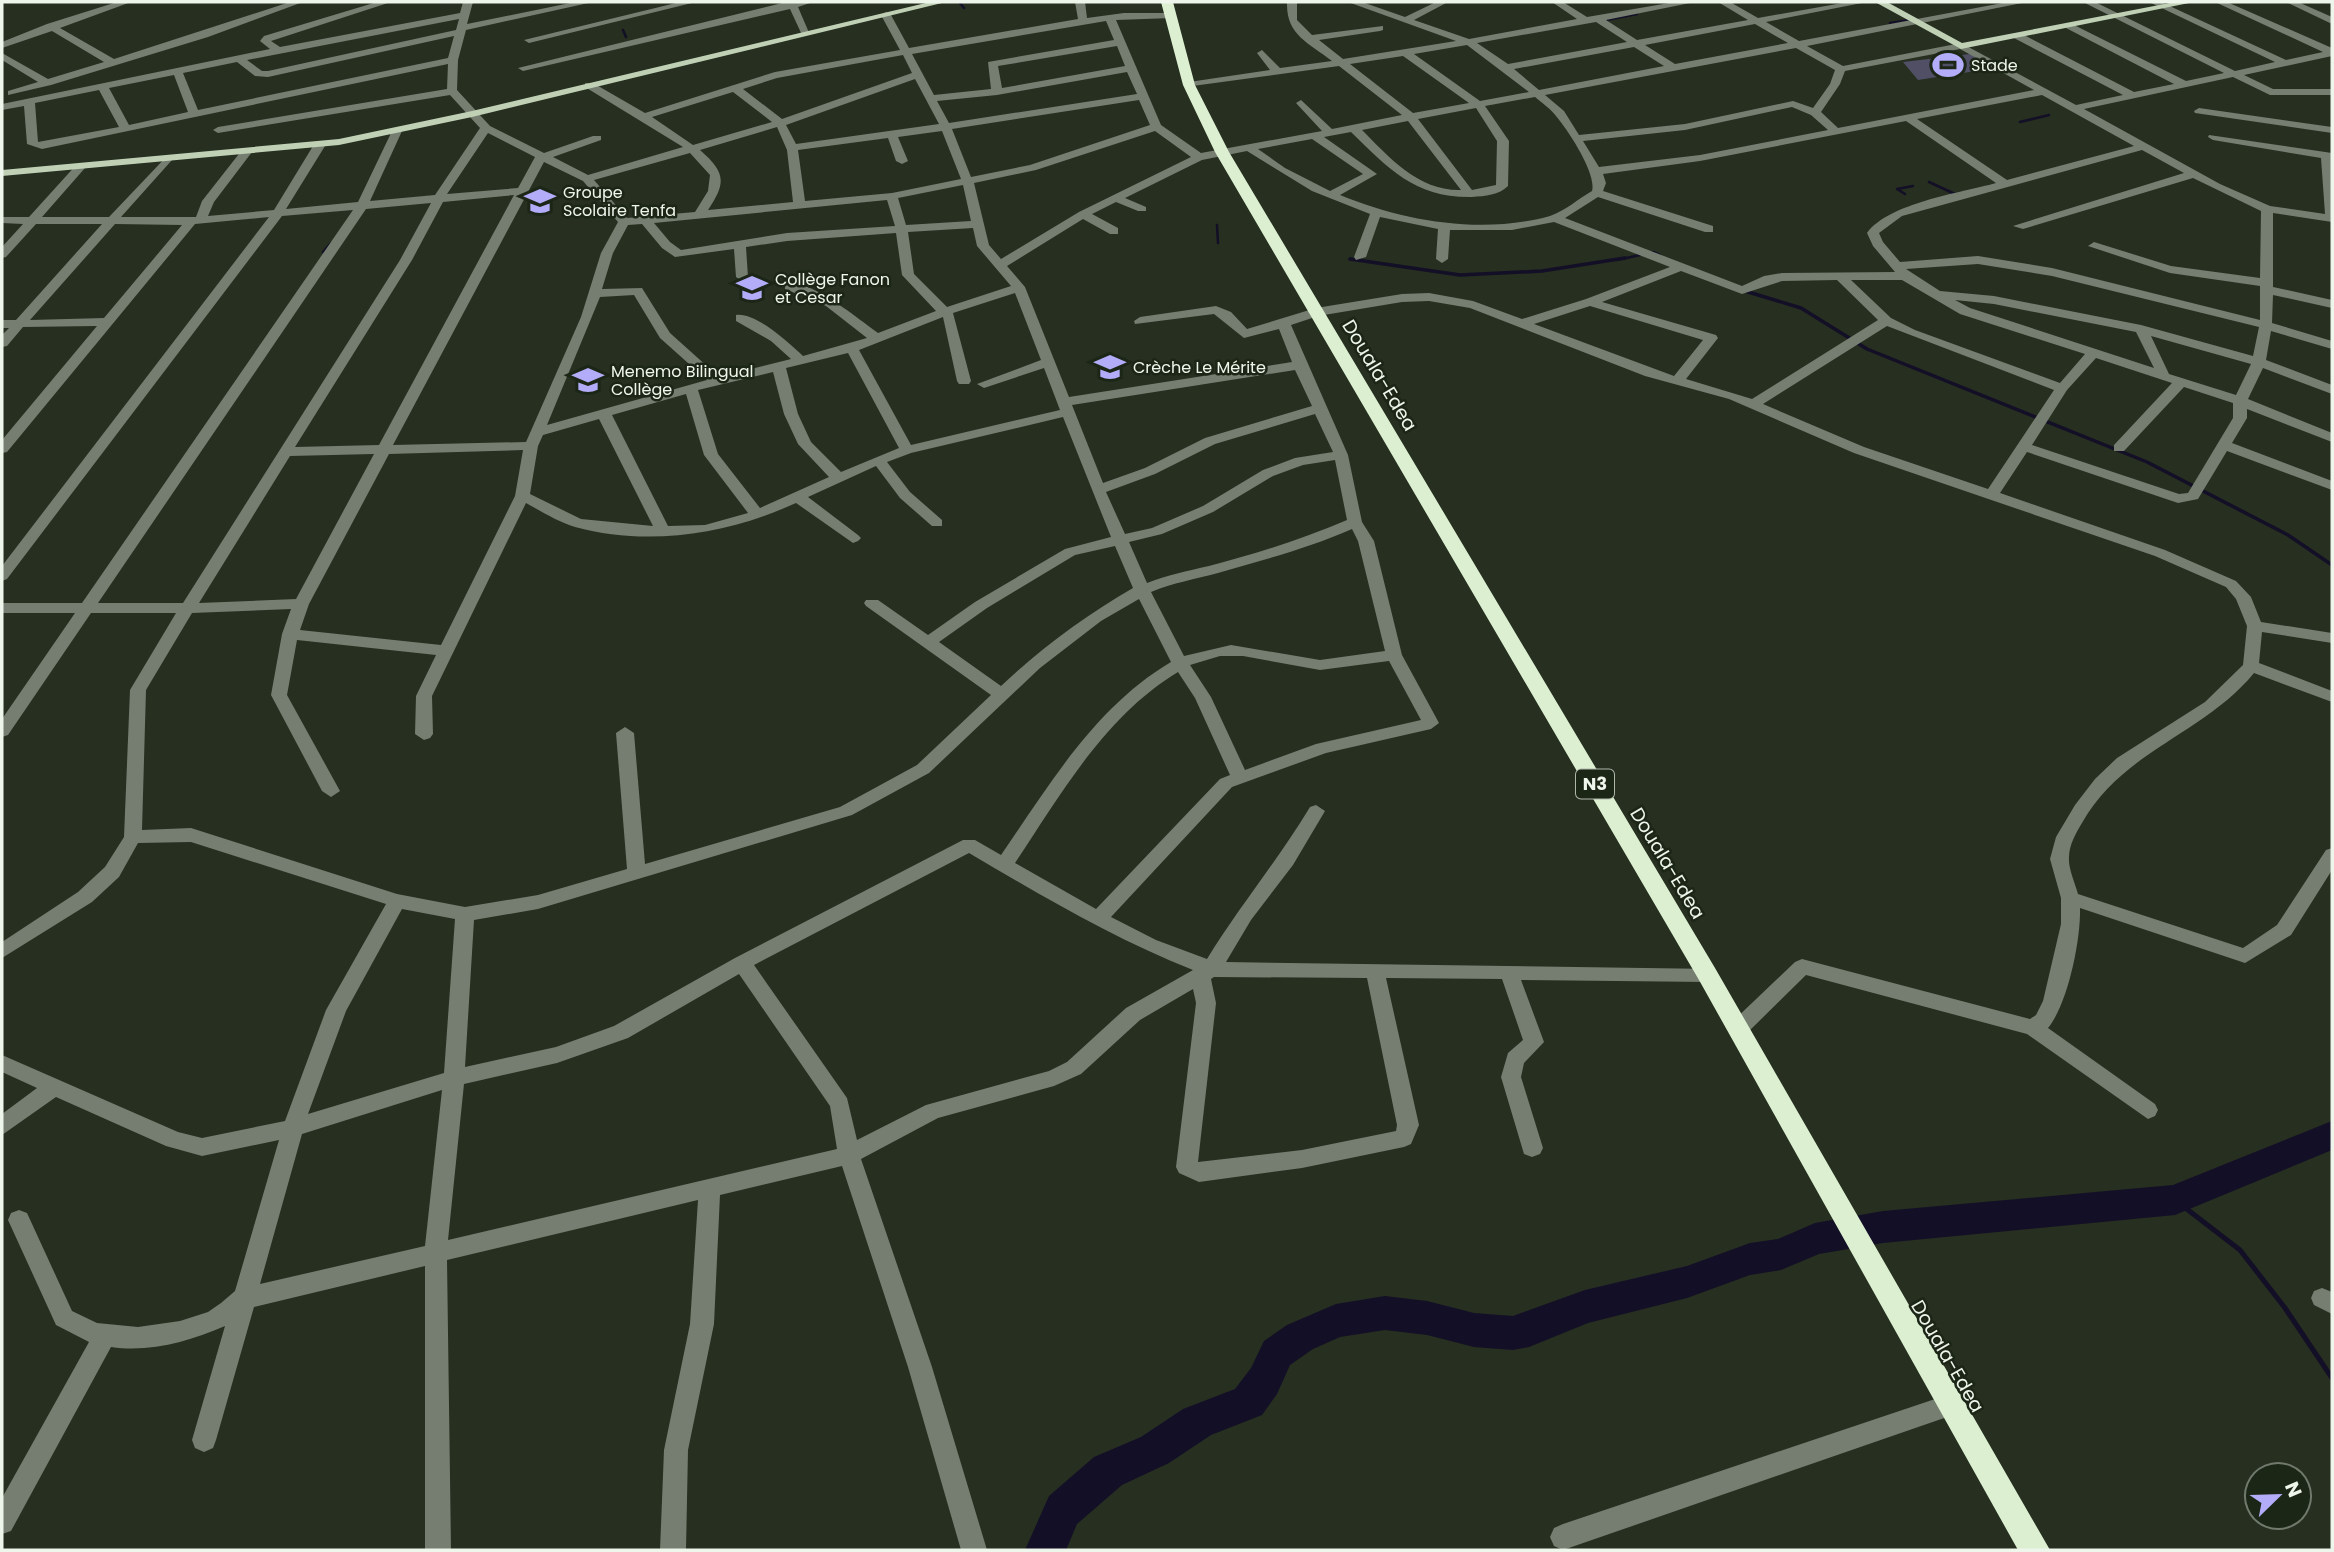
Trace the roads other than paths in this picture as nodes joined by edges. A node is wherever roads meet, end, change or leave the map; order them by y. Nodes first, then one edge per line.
1 (126, 2) edge
2 (298, 2) edge
3 (386, 2) edge
4 (483, 2) edge
5 (588, 2) edge
6 (691, 2) edge
7 (808, 2) edge
8 (941, 2) edge
9 (1080, 2) edge
10 (1292, 2) edge
11 (1353, 2) edge
12 (1359, 2) edge
13 (1443, 2) edge
14 (1557, 2) edge
15 (1624, 2) edge
16 (1690, 2) edge
17 (1723, 2) edge
18 (1861, 2) edge
19 (1880, 2) edge
20 (2022, 2) edge
21 (2088, 2) edge
22 (2189, 2) edge
23 (2220, 2) edge
24 (2291, 2) edge
25 (792, 3) edge
26 (1989, 4) edge
27 (2160, 4) edge
28 (81, 7) dead end
29 (466, 7) edge
30 (1171, 8) edge
31 (1638, 11) junction
32 (92, 12) junction
33 (886, 15) junction
34 (2116, 16) junction
35 (1110, 18) junction
36 (622, 19) junction
37 (1408, 19) junction
38 (1598, 19) junction
39 (1083, 21) junction
40 (1586, 21) junction
41 (1755, 21) junction
42 (1916, 21) junction
43 (2332, 21) edge
44 (50, 26) junction
45 (2069, 26) junction
46 (1380, 28) dead end
47 (461, 30) junction
48 (806, 33) junction
49 (2018, 36) junction
50 (1308, 39) junction
51 (529, 40) dead end
52 (5, 41) edge
53 (1469, 41) junction
54 (1120, 42) junction
55 (630, 43) junction
56 (1635, 43) junction
57 (1797, 44) junction
58 (1961, 46) junction
59 (278, 50) junction
60 (907, 51) junction
61 (2332, 52) edge
62 (1262, 53) dead end
63 (1405, 53) junction
64 (2, 56) edge
65 (239, 58) junction
66 (453, 60) junction
67 (113, 63) junction
68 (1342, 64) junction
69 (2285, 64) junction
70 (1506, 67) junction
71 (523, 68) dead end
72 (1130, 68) junction
73 (1674, 68) junction
74 (1841, 69) junction
75 (177, 70) junction
76 (1278, 73) junction
77 (917, 75) junction
78 (2236, 75) junction
79 (47, 83) junction
80 (102, 85) junction
81 (589, 85) junction
82 (1189, 85) junction
83 (2185, 85) junction
84 (736, 88) junction
85 (452, 91) junction
86 (2045, 91) junction
87 (997, 92) junction
88 (2332, 92) edge
89 (1536, 93) junction
90 (2, 96) edge
91 (1142, 96) junction
92 (2133, 96) junction
93 (931, 98) junction
94 (29, 100) junction
95 (1301, 103) dead end
96 (1479, 105) junction
97 (2, 107) edge
98 (2076, 108) junction
99 (2199, 111) dead end
100 (1815, 113) junction
101 (472, 114) junction
102 (194, 116) junction
103 (643, 117) junction
104 (1411, 117) junction
105 (1907, 117) junction
106 (783, 122) junction
107 (945, 125) junction
108 (1156, 127) junction
109 (486, 128) junction
110 (1354, 128) junction
111 (126, 130) junction
112 (218, 130) dead end
113 (1834, 130) junction
114 (2332, 130) edge
115 (397, 131) junction
116 (891, 133) junction
117 (1330, 133) junction
118 (1315, 136) junction
119 (2213, 137) dead end
120 (597, 138) dead end
121 (1577, 138) junction
122 (319, 146) junction
123 (2145, 146) junction
124 (688, 147) junction
125 (791, 148) junction
126 (1249, 148) junction
127 (246, 152) junction
128 (1222, 152) junction
129 (2329, 156) edge
130 (1199, 157) junction
131 (168, 158) junction
132 (540, 158) junction
133 (902, 161) dead end
134 (80, 166) junction
135 (1596, 171) junction
136 (2, 173) edge
137 (2193, 174) junction
138 (587, 179) junction
139 (968, 183) junction
140 (2003, 183) junction
141 (521, 191) junction
142 (1597, 192) junction
143 (1469, 193) junction
144 (1330, 195) junction
145 (892, 196) junction
146 (439, 198) junction
147 (1116, 198) junction
148 (799, 203) junction
149 (363, 204) junction
150 (1142, 209) dead end
151 (2267, 209) junction
152 (1377, 211) junction
153 (278, 214) junction
154 (699, 214) junction
155 (1083, 214) junction
156 (1554, 218) junction
157 (2332, 219) edge
158 (2, 220) edge
159 (35, 220) junction
160 (646, 220) junction
161 (113, 221) junction
162 (196, 221) junction
163 (624, 222) junction
164 (980, 224) junction
165 (1444, 226) junction
166 (2019, 226) dead end
167 (1709, 229) dead end
168 (1114, 230) dead end
169 (902, 231) junction
170 (740, 244) junction
171 (2094, 246) dead end
172 (2, 254) edge
173 (1360, 257) dead end
174 (1442, 259) dead end
175 (1001, 265) junction
176 (1680, 267) junction
177 (1900, 271) junction
178 (1840, 276) junction
179 (742, 277) dead end
180 (789, 286) dead end
181 (1019, 287) junction
182 (2266, 287) junction
183 (595, 293) junction
184 (1937, 295) junction
185 (1590, 302) junction
186 (2332, 304) edge
187 (944, 312) junction
188 (1316, 312) junction
189 (741, 318) dead end
190 (1140, 321) dead end
191 (1886, 321) junction
192 (106, 323) junction
193 (1523, 323) junction
194 (2, 324) edge
195 (19, 324) junction
196 (1284, 324) junction
197 (2266, 325) junction
198 (2141, 329) junction
199 (877, 339) junction
200 (2, 343) edge
201 (2332, 345) edge
202 (852, 348) junction
203 (2093, 353) junction
204 (800, 361) junction
205 (1048, 362) junction
206 (2259, 362) junction
207 (1300, 365) junction
208 (779, 367) junction
209 (2164, 376) junction
210 (964, 381) dead end
211 (1677, 381) junction
212 (717, 382) junction
213 (2181, 382) junction
214 (984, 384) dead end
215 (691, 388) junction
216 (2062, 388) junction
217 (2332, 390) edge
218 (2240, 401) junction
219 (1753, 404) junction
220 (1066, 407) junction
221 (1319, 408) junction
222 (604, 414) junction
223 (2332, 438) edge
224 (534, 439) junction
225 (2225, 446) junction
226 (2025, 447) junction
227 (2119, 448) dead end
228 (2, 449) edge
229 (383, 450) junction
230 (907, 450) junction
231 (283, 452) junction
232 (1340, 455) junction
233 (878, 460) junction
234 (838, 477) junction
235 (2332, 486) edge
236 (1098, 490) junction
237 (1992, 495) junction
238 (522, 496) junction
239 (798, 497) junction
240 (757, 515) junction
241 (1355, 522) junction
242 (937, 523) dead end
243 (663, 530) junction
244 (853, 538) dead end
245 (1122, 541) junction
246 (2, 576) edge
247 (1142, 590) junction
248 (872, 603) dead end
249 (301, 604) junction
250 (85, 607) junction
251 (2, 608) edge
252 (185, 608) junction
253 (2255, 626) junction
254 (290, 634) junction
255 (2332, 638) edge
256 (927, 643) junction
257 (446, 651) junction
258 (1394, 656) junction
259 (1180, 662) junction
260 (2251, 666) junction
261 (1002, 695) junction
262 (2332, 697) edge
263 (2, 731) edge
264 (625, 733) dead end
265 (424, 734) dead end
266 (1239, 776) junction
267 (331, 791) dead end
268 (1316, 811) dead end
269 (133, 837) junction
270 (2332, 855) edge
271 (1005, 864) junction
272 (637, 874) junction
273 (2070, 898) junction
274 (397, 901) junction
275 (465, 914) junction
276 (1098, 919) junction
277 (2, 951) edge
278 (742, 963) junction
279 (1375, 971) junction
280 (1206, 972) junction
281 (1509, 973) junction
282 (1707, 974) junction
283 (2034, 1027) junction
284 (1738, 1029) junction
285 (2, 1063) edge
286 (454, 1079) junction
287 (54, 1087) junction
288 (2148, 1110) dead end
289 (2, 1126) edge
290 (293, 1128) junction
291 (1532, 1148) dead end
292 (849, 1155) junction
293 (710, 1188) junction
294 (19, 1220) dead end
295 (436, 1251) junction
296 (242, 1299) junction
297 (104, 1338) junction
298 (1950, 1405) junction
299 (204, 1440) dead end
300 (2, 1522) edge
301 (1563, 1537) dead end
302 (438, 1550) edge
303 (673, 1550) edge
304 (974, 1550) edge
305 (2035, 1550) edge

1 - 32 street
2 - 67 street
3 - 59 street
4 - 29 street
5 - 47 street
6 - 36 street
7 - 25 street
8 - 33 main road
9 - 39 street
10 - 50 street
11 - 12 street
12 - 37 street
13 - 37 street
14 - 40 street
15 - 31 street
16 - 31 street
17 - 41 street
18 - 41 street
19 - 42 main road
20 - 26 street
21 - 34 street
22 - 27 main road
23 - 61 street
24 - 43 street
25 - 48 street
25 - 55 street
26 - 42 street
27 - 34 main road
27 - 69 street
28 - 32 street
29 - 47 street
29 - 59 street
30 - 35 street
30 - 82 highway, Douala-Edea / N3
31 - 38 street
32 - 44 street
33 - 48 main road
33 - 60 street
34 - 45 main road
34 - 78 street
35 - 39 street
35 - 54 street
36 - 51 street
36 - 55 street
37 - 53 street
38 - 40 street
38 - 56 street
39 - 60 street
40 - 53 street
41 - 56 street
41 - 57 street
42 - 57 street
42 - 58 main road
44 - 52 street
44 - 67 street
45 - 49 main road
45 - 83 street
46 - 50 street
47 - 65 street
47 - 66 street
48 - 81 main road
49 - 58 main road
49 - 92 street
50 - 68 street
53 - 63 street
53 - 70 street
54 - 72 street
54 - 87 street
55 - 71 street
56 - 70 street
56 - 73 street
57 - 73 street
57 - 74 street
58 - 74 street
58 - 86 street
59 - 65 street
60 - 77 street
60 - 84 street
61 - 69 street
62 - 76 street
63 - 68 street
63 - 96 street
64 - 79 street
65 - 75 street
66 - 85 street
66 - 102 street
67 - 79 street
68 - 76 street
68 - 104 street
69 - 78 street
70 - 89 street
72 - 87 street
72 - 91 street
73 - 89 street
74 - 100 street
75 - 80 street
75 - 102 street
76 - 82 street
77 - 93 street
77 - 106 street
78 - 83 street
78 - 88 street
79 - 90 street
80 - 94 street
80 - 111 street
81 - 101 main road
81 - 103 street
82 - 128 highway, Douala-Edea / N3
83 - 92 street
84 - 103 street
84 - 106 street
85 - 101 street
85 - 112 street
86 - 98 street
86 - 105 street
87 - 93 street
89 - 96 street
89 - 121 street
91 - 107 street
91 - 108 street
92 - 98 street
93 - 107 street
94 - 97 street
94 - 111 street
95 - 117 street
96 - 104 street
96 - 143 street
98 - 123 street
99 - 114 street
100 - 113 street
100 - 121 street
101 - 109 street
101 - 115 main road
102 - 111 street
103 - 124 street
104 - 110 street
104 - 143 street
105 - 113 street
105 - 140 street
106 - 124 street
106 - 125 street
107 - 116 street
107 - 139 street
108 - 130 street
108 - 139 street
109 - 132 street
109 - 146 street
110 - 117 street
110 - 143 street
113 - 135 street
115 - 122 main road
115 - 149 street
116 - 125 street
116 - 133 street
117 - 118 street
118 - 126 street
118 - 144 street
119 - 129 street
120 - 132 street
121 - 135 street
122 - 127 main road
122 - 153 street
123 - 137 street
123 - 140 street
124 - 138 street
124 - 154 street
125 - 148 street
126 - 128 street
126 - 144 street
127 - 131 main road
127 - 162 street
128 - 130 street
128 - 188 highway, Douala-Edea / N3
129 - 157 street
130 - 147 street
131 - 134 main road
131 - 161 street
132 - 138 street
132 - 141 street
134 - 136 main road
134 - 159 street
135 - 142 street
137 - 151 street
137 - 166 street
138 - 163 street
139 - 145 street
139 - 164 street
140 - 177 street
141 - 146 street
141 - 229 street
142 - 156 street
142 - 167 street
144 - 152 street
145 - 148 street
145 - 169 street
146 - 149 street
146 - 231 street
147 - 150 street
147 - 155 street
148 - 154 street
149 - 153 street
149 - 250 street
151 - 157 street
151 - 182 street
152 - 165 street
152 - 173 street
153 - 162 street
153 - 246 street
154 - 160 street
155 - 168 street
155 - 175 street
156 - 165 street
156 - 176 street
158 - 159 street
159 - 161 street
159 - 172 street
160 - 163 street
160 - 170 street
161 - 162 street
161 - 195 street
162 - 192 street
163 - 183 street
164 - 169 street
164 - 175 street
165 - 174 street
169 - 170 street
169 - 187 street
170 - 179 street
171 - 182 street
175 - 181 street
176 - 178 street
176 - 185 street
177 - 178 street
177 - 184 street
177 - 197 street
178 - 191 street
180 - 199 street
181 - 187 street
181 - 205 street
182 - 186 street
182 - 197 street
183 - 212 street
183 - 224 street
184 - 198 street
184 - 203 street
185 - 193 street
185 - 211 street
187 - 199 street
187 - 210 street
188 - 193 street
188 - 196 street
188 - 282 highway, Douala-Edea / N3
189 - 204 street
190 - 196 street
191 - 216 street
191 - 219 street
192 - 195 street
192 - 228 street
193 - 211 street
194 - 195 street
195 - 200 street
196 - 207 street
197 - 201 street
197 - 206 street
198 - 206 street
198 - 209 street
199 - 202 street
202 - 204 street
202 - 230 street
203 - 209 street
203 - 216 street
204 - 208 street
205 - 214 street
205 - 220 street
206 - 217 street
206 - 218 street
207 - 220 street
207 - 221 street
208 - 212 street
208 - 234 street
209 - 213 street
211 - 219 street
212 - 215 street
213 - 218 street
213 - 227 street
215 - 222 street
215 - 240 street
216 - 226 street
218 - 223 street
218 - 225 street
219 - 237 street
220 - 230 street
220 - 236 street
221 - 232 street
221 - 236 street
222 - 224 street
222 - 243 street
224 - 229 street
224 - 238 street
225 - 226 street
225 - 235 street
226 - 237 street
229 - 231 street
229 - 249 street
230 - 233 street
231 - 252 street
232 - 241 street
232 - 245 street
233 - 234 street
233 - 242 street
234 - 239 street
236 - 245 street
237 - 253 street
238 - 243 street
238 - 257 street
239 - 240 street
239 - 244 street
240 - 243 street
241 - 247 street
241 - 258 street
245 - 247 street
245 - 256 street
247 - 259 street
247 - 261 street
248 - 256 street
249 - 252 street
249 - 254 street
250 - 251 street
250 - 252 street
250 - 263 street
252 - 269 street
253 - 255 street
253 - 260 street
254 - 257 street
254 - 267 street
256 - 261 street
257 - 265 street
258 - 259 street
258 - 266 street
259 - 266 street
259 - 271 street
260 - 262 street
260 - 273 street
261 - 272 street
264 - 272 street
266 - 276 street
268 - 280 street
269 - 274 street
269 - 277 street
270 - 273 street
271 - 276 street
271 - 278 street
272 - 275 street
273 - 283 street
274 - 275 street
274 - 290 street
275 - 286 street
276 - 280 street
278 - 286 street
278 - 292 street
279 - 280 street
279 - 280 street
279 - 281 street
280 - 292 street
281 - 282 street
281 - 291 street
282 - 284 highway, Douala-Edea / N3
283 - 284 street
283 - 288 street
284 - 298 highway, Douala-Edea / N3
285 - 287 street
286 - 290 street
286 - 295 street
287 - 289 street
287 - 290 street
290 - 296 street
292 - 293 street
292 - 304 street
293 - 295 street
293 - 303 street
294 - 297 street
295 - 296 street
295 - 302 street
296 - 297 street
296 - 299 street
297 - 300 street
298 - 301 street
298 - 305 highway, Douala-Edea / N3

